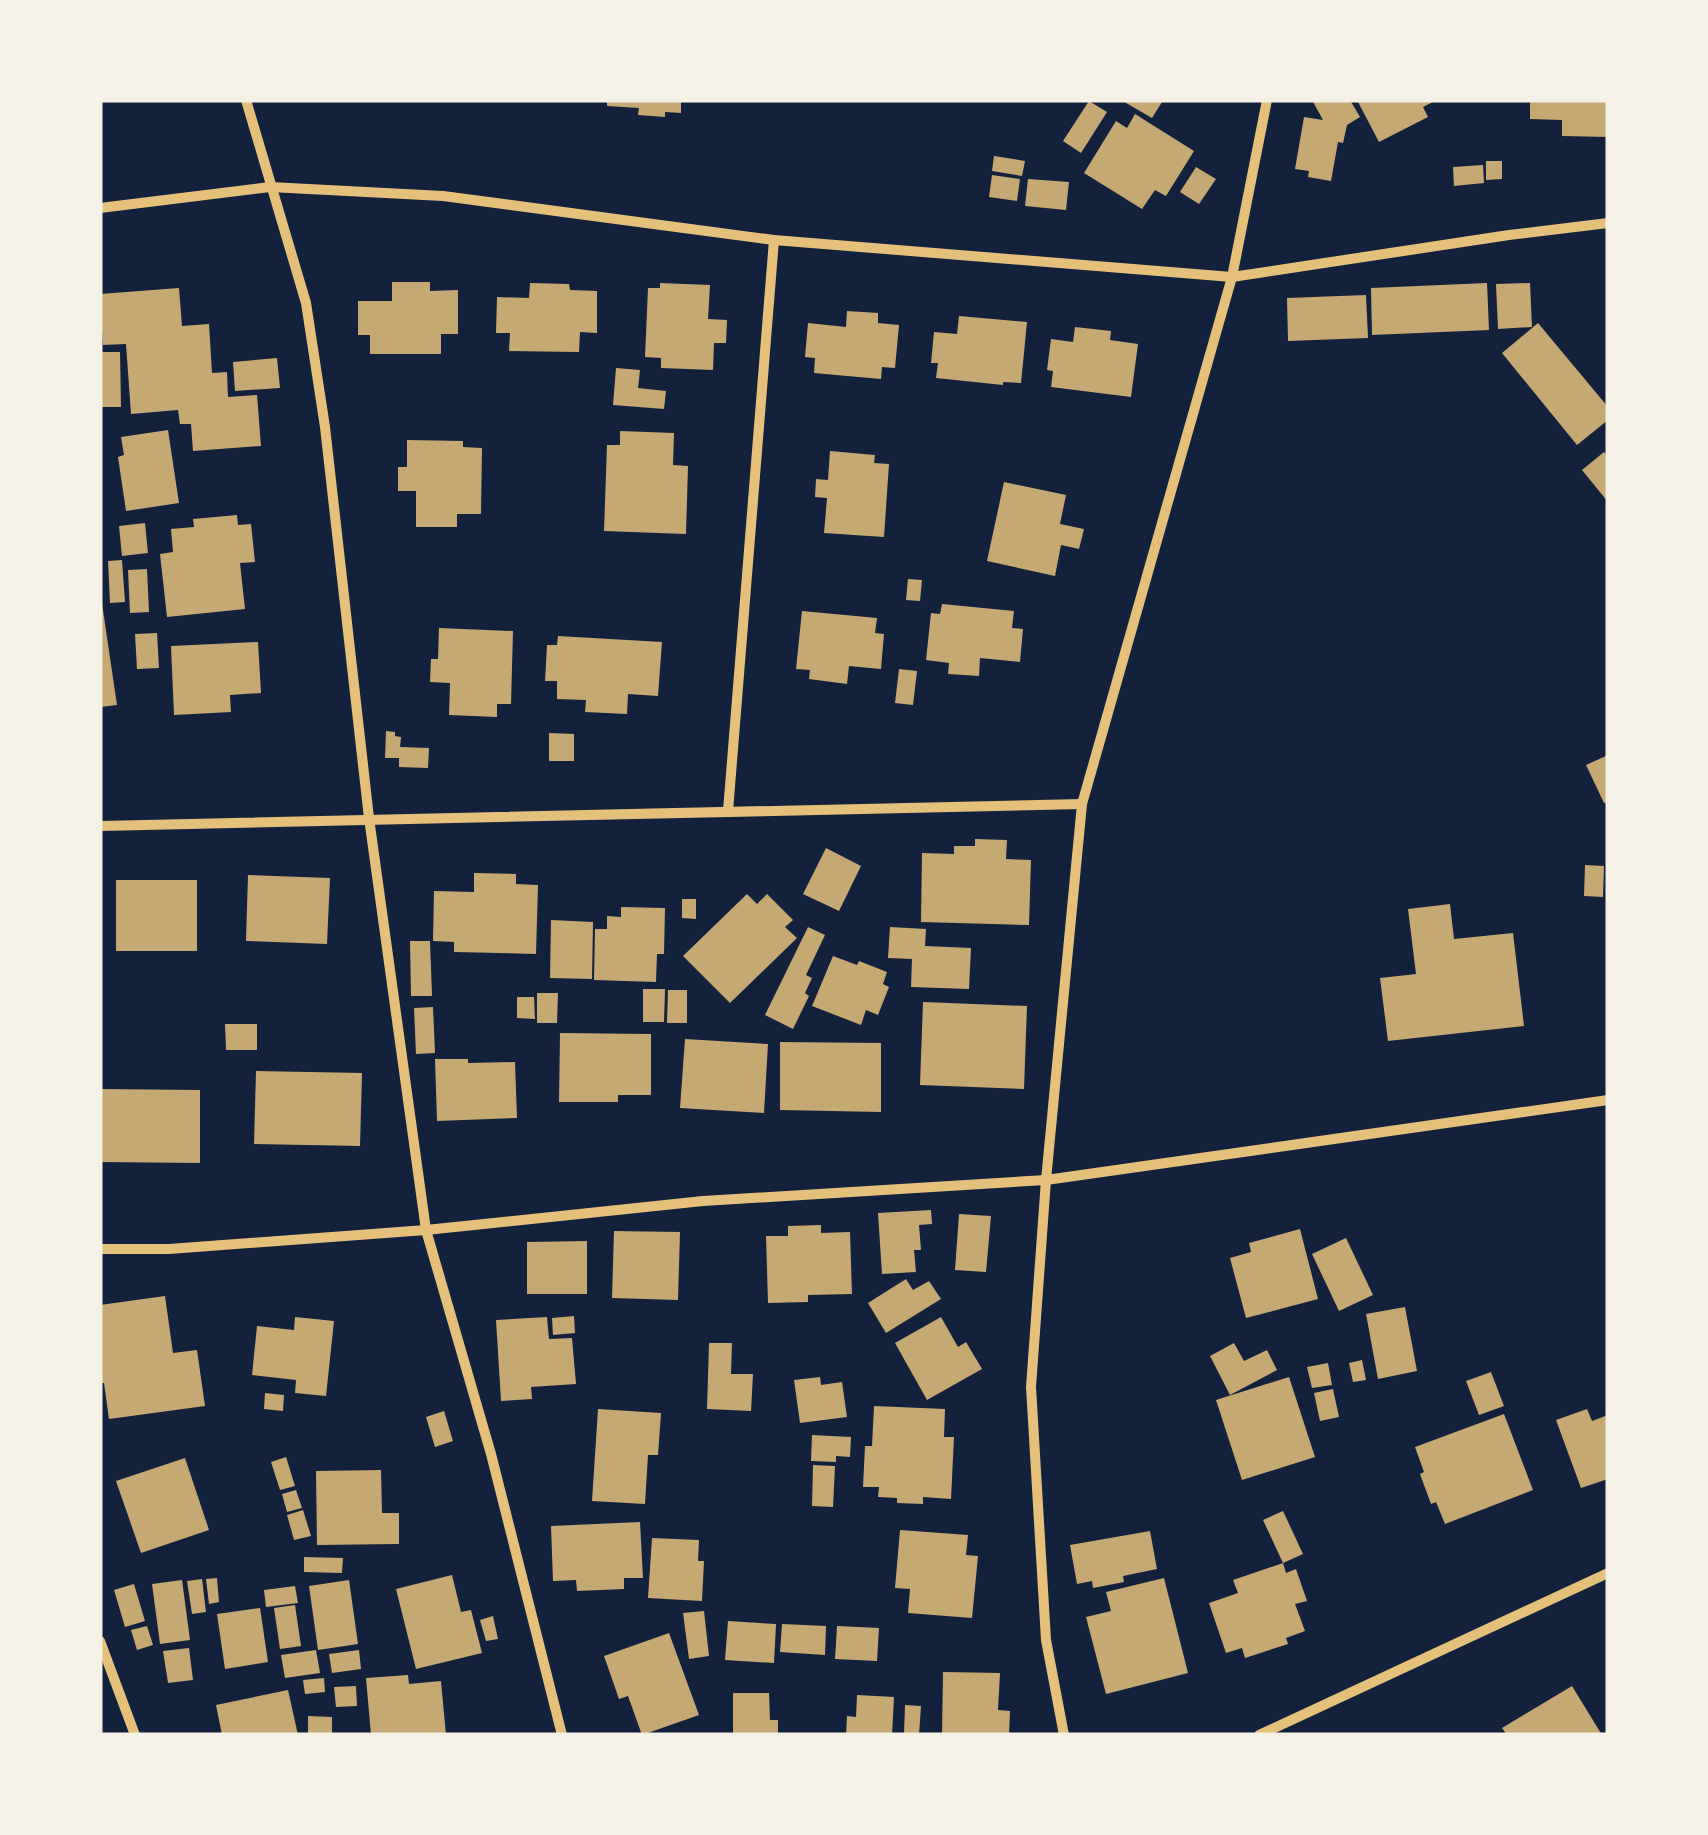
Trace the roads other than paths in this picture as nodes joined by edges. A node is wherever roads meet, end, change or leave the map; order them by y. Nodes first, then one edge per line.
1 (246, 100) edge
2 (1267, 100) edge
3 (270, 187) junction
4 (100, 208) edge
5 (1608, 223) edge
6 (774, 240) junction
7 (1232, 277) junction
8 (1082, 804) junction
9 (728, 811) junction
10 (369, 818) junction
11 (100, 826) edge
12 (1608, 1100) edge
13 (1046, 1180) junction
14 (426, 1230) junction
15 (100, 1250) edge
16 (1608, 1573) edge
17 (100, 1641) edge
18 (135, 1735) edge
19 (562, 1735) edge
20 (1064, 1735) edge
21 (1259, 1735) edge

1 - 3 street
2 - 7 street
3 - 4 street
3 - 6 street
3 - 10 street
5 - 7 street
6 - 7 street
6 - 9 street
7 - 8 street
8 - 9 street
8 - 13 street
9 - 10 street
10 - 11 street
10 - 14 street
12 - 13 street
13 - 14 street
13 - 20 street
14 - 15 street
14 - 19 street
16 - 21 street
17 - 18 street

